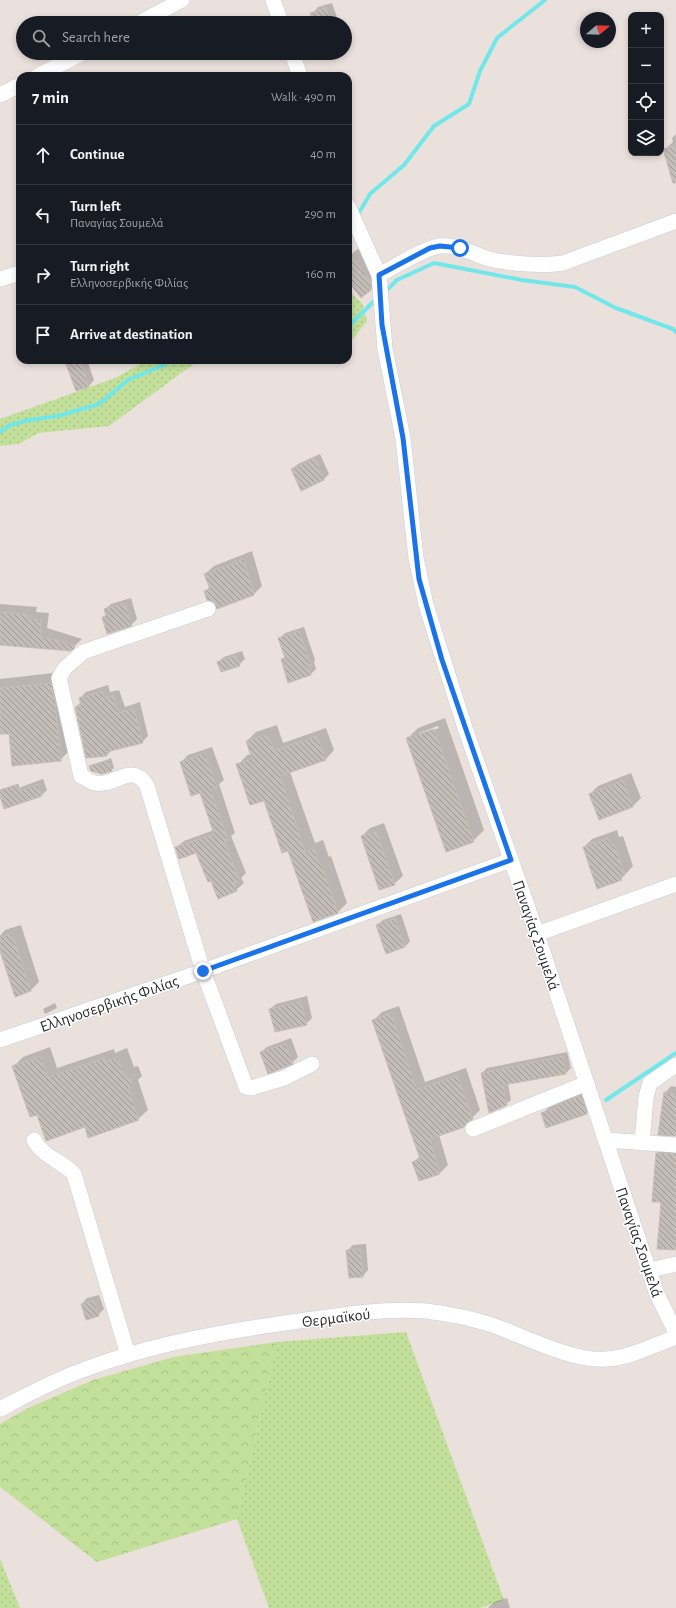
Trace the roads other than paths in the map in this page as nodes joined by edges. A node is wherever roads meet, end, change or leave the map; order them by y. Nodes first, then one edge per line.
1 (182, 0) edge
2 (273, 0) edge
3 (151, 16) edge
4 (279, 16) edge
5 (69, 60) edge
6 (294, 60) edge
7 (46, 72) edge
8 (299, 72) edge
9 (16, 87) edge
10 (0, 96) edge
11 (352, 215) edge
12 (676, 221) edge
13 (16, 274) edge
14 (0, 279) edge
15 (379, 281) junction
16 (208, 609) dead end
17 (511, 860) junction
18 (676, 884) edge
19 (536, 934) junction
20 (203, 971) junction
21 (0, 1040) edge
22 (312, 1064) dead end
23 (676, 1065) edge
24 (587, 1083) junction
25 (473, 1129) dead end
26 (34, 1140) dead end
27 (605, 1140) junction
28 (642, 1143) junction
29 (676, 1145) edge
30 (676, 1264) edge
31 (650, 1270) junction
32 (676, 1334) edge
33 (676, 1337) edge
34 (128, 1355) junction
35 (0, 1409) edge

1 - 3 street
2 - 4 street
5 - 7 street
6 - 8 street
9 - 10 street
11 - 15 street, Παναγίας Σουμελά
12 - 15 street
13 - 14 street
15 - 17 street, Παναγίας Σουμελά
16 - 20 street
17 - 19 street, Παναγίας Σουμελά
17 - 20 street, Ελληνοσερβικής Φιλίας
18 - 19 street
19 - 24 street, Παναγίας Σουμελά
20 - 21 street, Ελληνοσερβικής Φιλίας
20 - 22 street
23 - 28 street
24 - 25 street
24 - 27 street, Παναγίας Σουμελά
26 - 34 street
27 - 28 street
27 - 31 street, Παναγίας Σουμελά
28 - 29 street
30 - 31 street
31 - 32 street, Παναγίας Σουμελά
33 - 34 street, Θερμαϊκού
34 - 35 street, Θερμαϊκού

